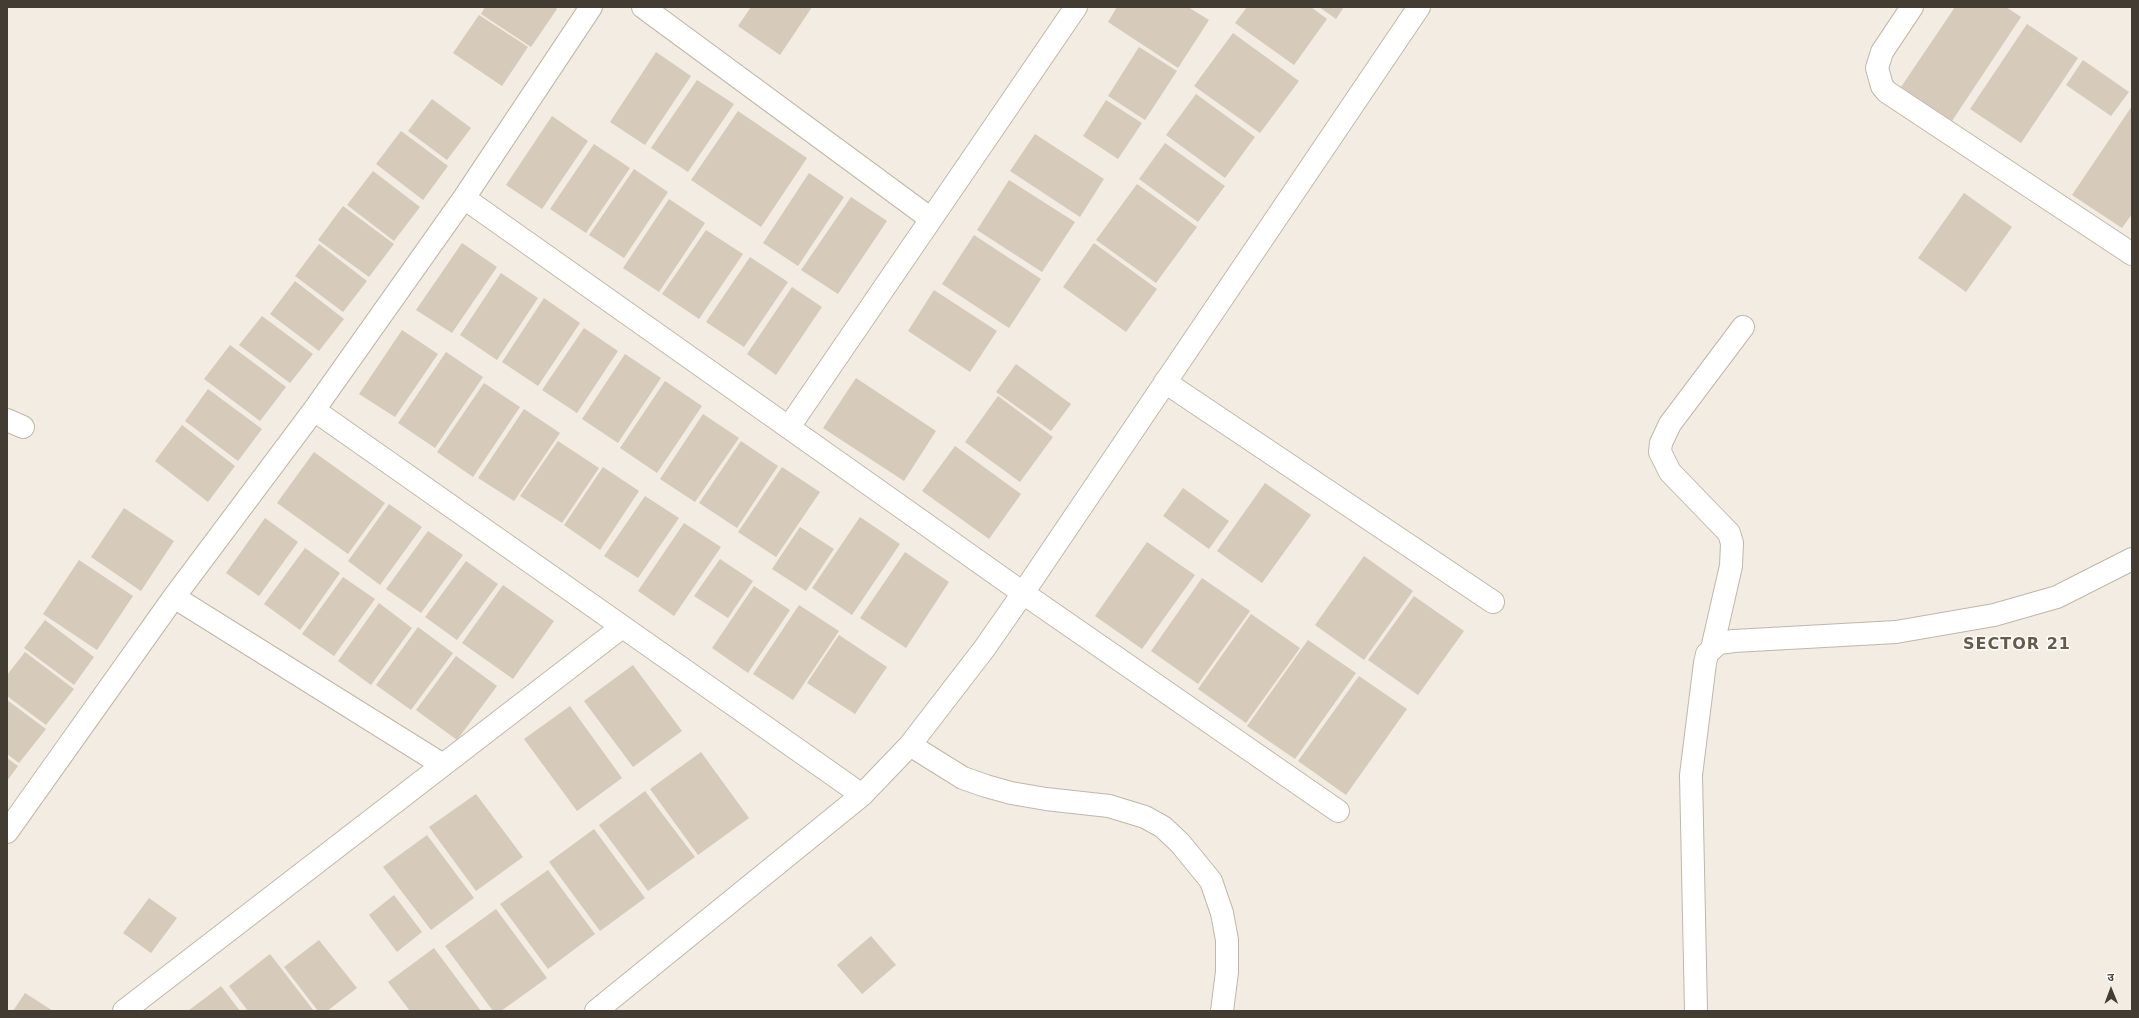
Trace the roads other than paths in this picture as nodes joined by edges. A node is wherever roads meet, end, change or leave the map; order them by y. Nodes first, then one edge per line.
1 (591, 7) edge
2 (643, 7) edge
3 (1076, 7) edge
4 (1419, 7) edge
5 (1912, 7) edge
6 (464, 198) junction
7 (931, 219) junction
8 (2132, 254) edge
9 (1743, 327) dead end
10 (1165, 382) junction
11 (314, 410) junction
12 (789, 428) junction
13 (2132, 559) edge
14 (1023, 593) junction
15 (174, 597) junction
16 (1493, 602) dead end
17 (622, 627) junction
18 (1712, 649) junction
19 (910, 745) junction
20 (443, 765) junction
21 (862, 795) junction
22 (1338, 811) dead end
23 (7, 832) edge
24 (124, 1011) edge
25 (596, 1011) edge
26 (1222, 1011) edge
27 (1696, 1011) edge

1 - 6 street
2 - 7 street
3 - 7 street
4 - 10 street
5 - 8 street
6 - 11 street
6 - 12 street
7 - 12 street
9 - 18 street
10 - 14 street
10 - 16 street
11 - 15 street
11 - 17 street
12 - 14 street
13 - 18 street
14 - 19 street
14 - 22 street
15 - 20 street
15 - 23 street
17 - 20 street
17 - 21 street
18 - 27 street
19 - 21 street
19 - 26 street
20 - 24 street
21 - 25 street

